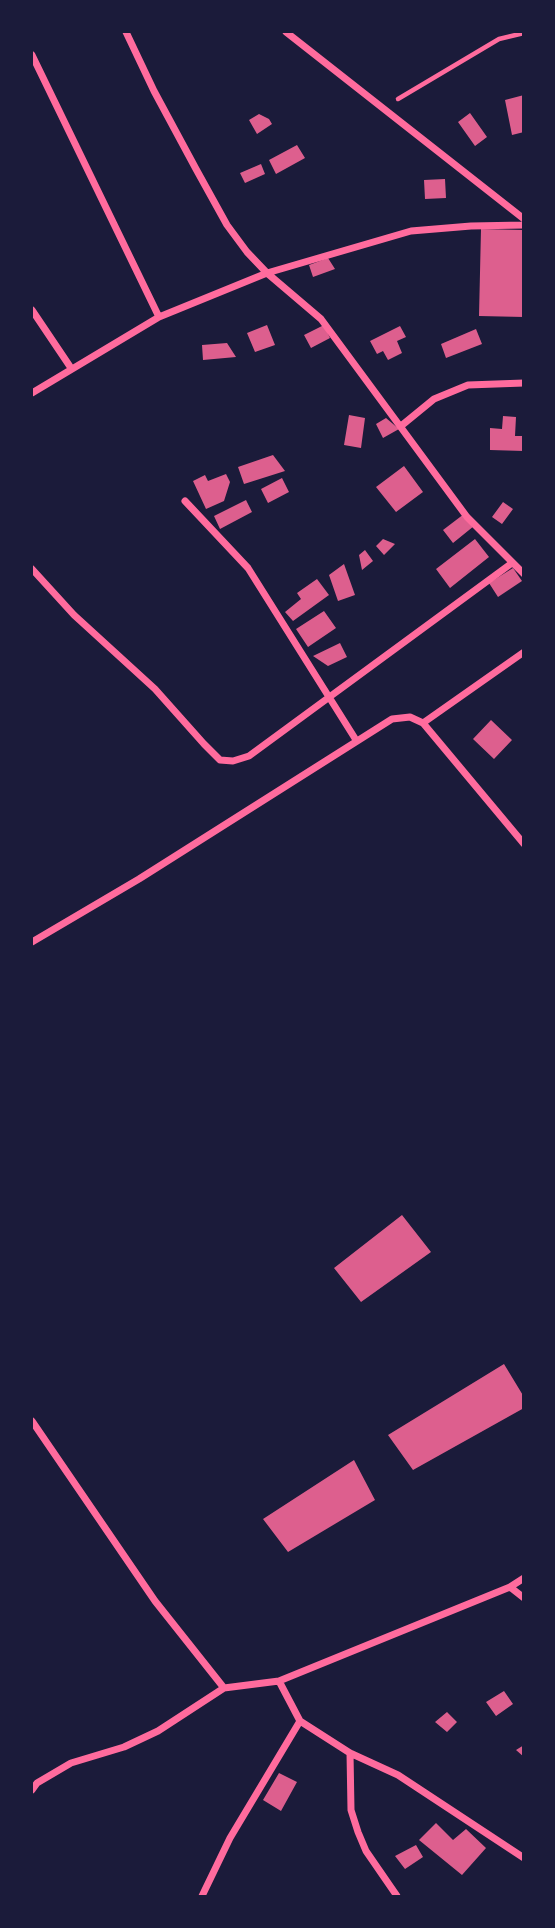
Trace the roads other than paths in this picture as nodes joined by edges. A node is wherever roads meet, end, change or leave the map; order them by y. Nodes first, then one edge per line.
1 (127, 32) edge
2 (286, 32) edge
3 (32, 55) edge
4 (523, 219) edge
5 (523, 225) edge
6 (267, 273) junction
7 (32, 310) edge
8 (159, 317) junction
9 (71, 368) junction
10 (523, 383) edge
11 (32, 393) edge
12 (401, 426) junction
13 (186, 501) dead end
14 (512, 564) junction
15 (32, 569) edge
16 (523, 574) edge
17 (523, 652) edge
18 (328, 696) junction
19 (423, 723) junction
20 (356, 740) junction
21 (523, 844) edge
22 (32, 942) edge
23 (32, 1421) edge
24 (523, 1578) edge
25 (510, 1587) junction
26 (523, 1598) edge
27 (279, 1681) junction
28 (224, 1688) junction
29 (300, 1721) junction
30 (349, 1753) junction
31 (32, 1790) edge
32 (523, 1858) edge
33 (202, 1896) edge
34 (397, 1896) edge

1 - 6 street
2 - 4 street
3 - 8 street
5 - 6 street
6 - 8 street
6 - 12 street
7 - 9 street
8 - 9 street
9 - 11 street
10 - 12 street
12 - 14 street
13 - 18 street
14 - 16 street
14 - 18 street
15 - 18 street
17 - 19 street
18 - 20 street
19 - 20 street
19 - 21 street
20 - 22 street
23 - 28 street
24 - 25 street
25 - 26 street
25 - 27 street
27 - 28 street
27 - 29 street
28 - 31 street
29 - 30 street
29 - 33 street
30 - 32 street
30 - 34 street

